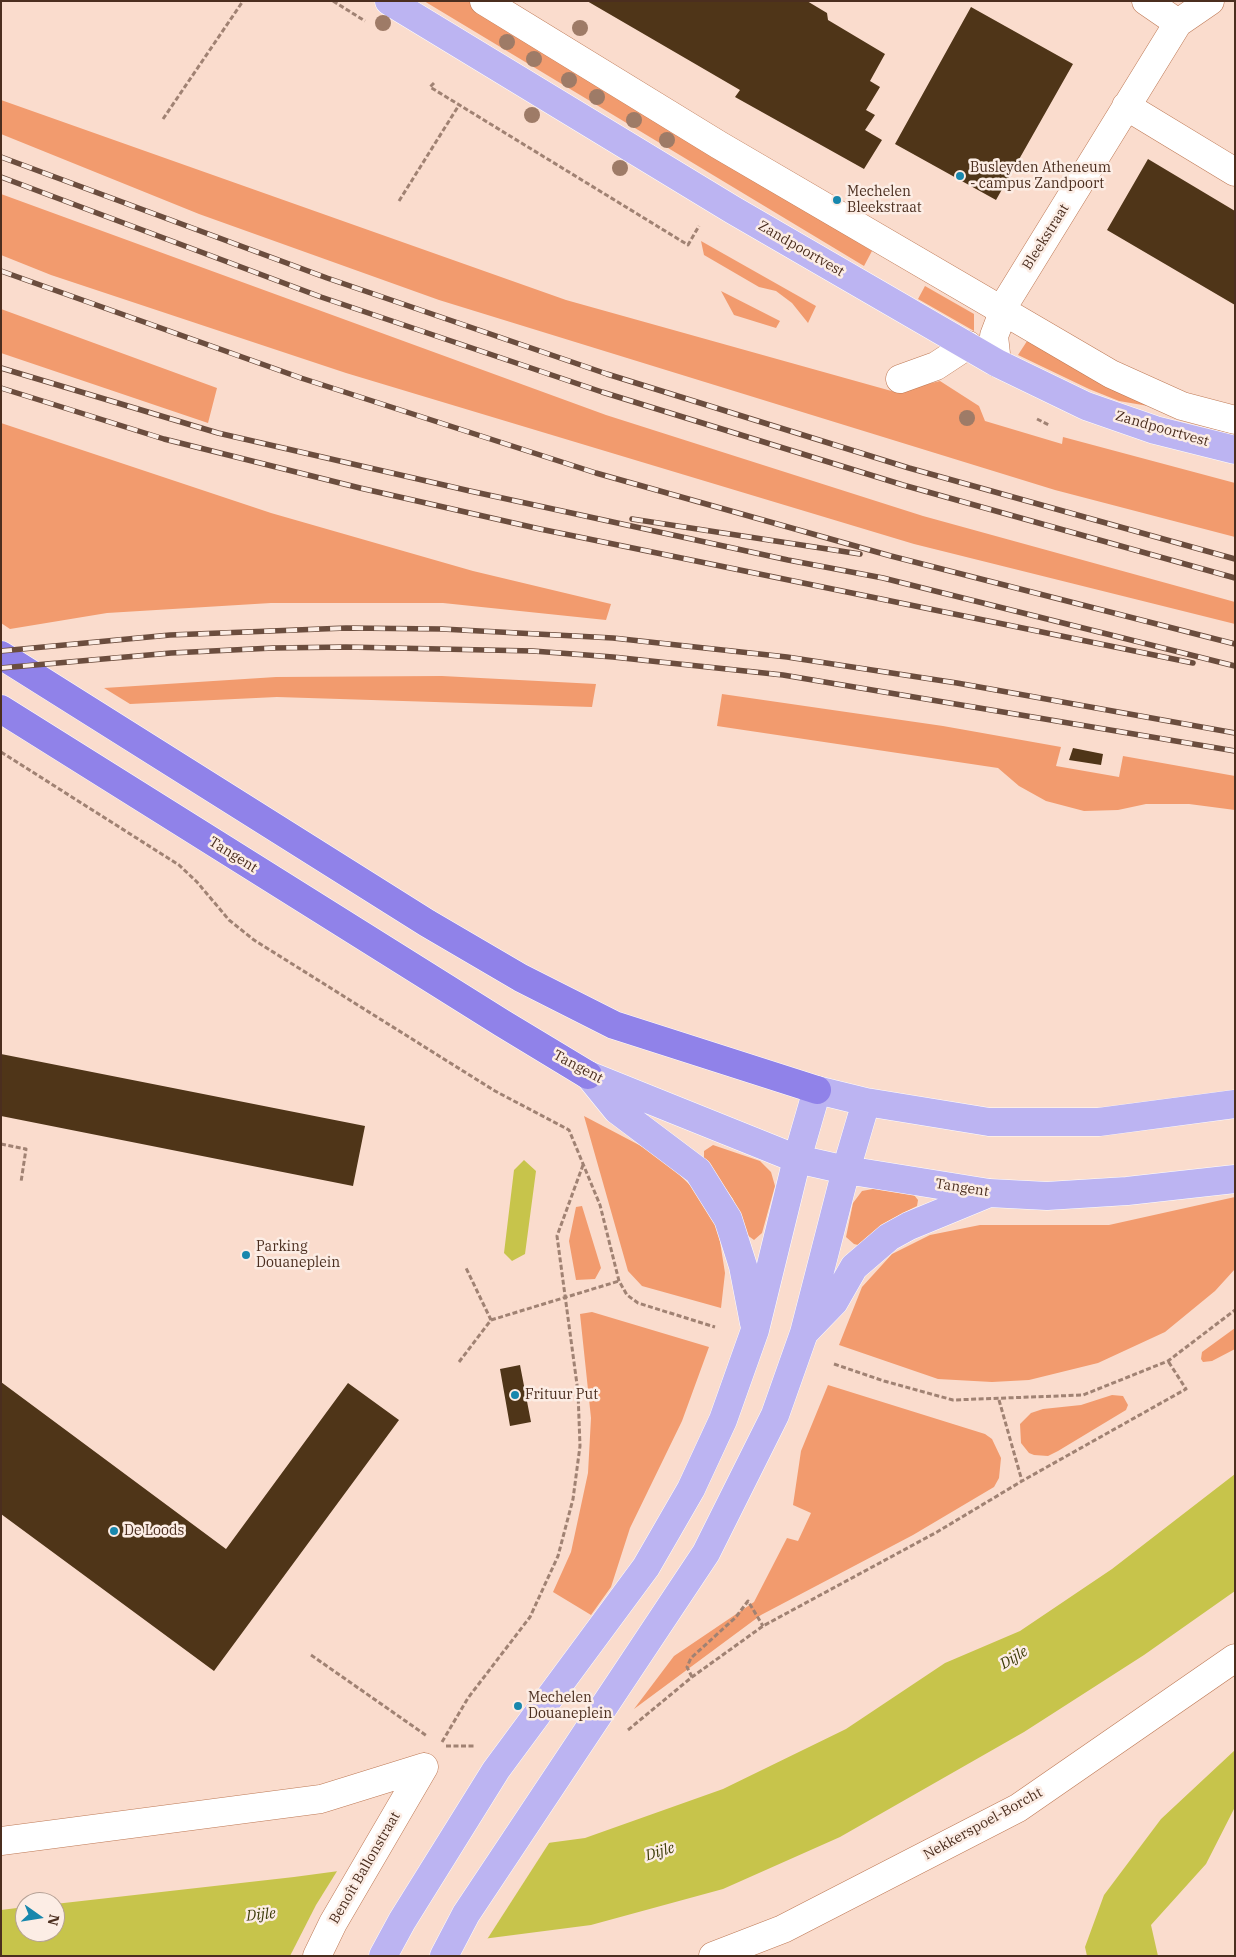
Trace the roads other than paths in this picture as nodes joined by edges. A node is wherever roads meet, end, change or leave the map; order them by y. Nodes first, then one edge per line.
1 (389, 1) edge
2 (484, 1) edge
3 (1146, 1) edge
4 (1210, 1) edge
5 (1178, 23) junction
6 (1126, 106) junction
7 (1235, 172) edge
8 (1002, 310) junction
9 (968, 345) junction
10 (997, 363) junction
11 (900, 379) dead end
12 (1235, 420) edge
13 (1235, 450) edge
14 (1, 655) edge
15 (1, 709) edge
16 (588, 1075) junction
17 (817, 1090) junction
18 (866, 1102) junction
19 (1235, 1104) edge
20 (797, 1158) junction
21 (846, 1170) junction
22 (1235, 1179) edge
23 (989, 1193) junction
24 (755, 1330) junction
25 (804, 1333) junction
26 (1235, 1658) edge
27 (1, 1841) edge
28 (316, 1956) edge
29 (383, 1956) edge
30 (444, 1956) edge
31 (712, 1956) edge

1 - 9 main road, Zandpoortvest
2 - 8 street, Zandpoortvest
3 - 5 street
4 - 5 street, Bleekstraat
5 - 6 street, Bleekstraat
6 - 7 street
6 - 8 street, Bleekstraat
8 - 10 street, Bleekstraat
8 - 12 street, Zandpoortvest
9 - 10 main road, Zandpoortvest
9 - 11 street
10 - 13 main road, Zandpoortvest
14 - 17 highway
15 - 16 highway, Tangent
16 - 20 main road, Tangent
16 - 24 main road
17 - 18 main road
17 - 20 main road
18 - 19 main road
18 - 21 main road
20 - 21 main road, Tangent
20 - 24 main road
21 - 23 main road, Tangent
21 - 25 main road
22 - 23 main road, Tangent
23 - 25 main road
24 - 29 main road
25 - 30 main road
26 - 31 street, Nekkerspoel-Borcht
27 - 28 street, Benoît Ballonstraat

